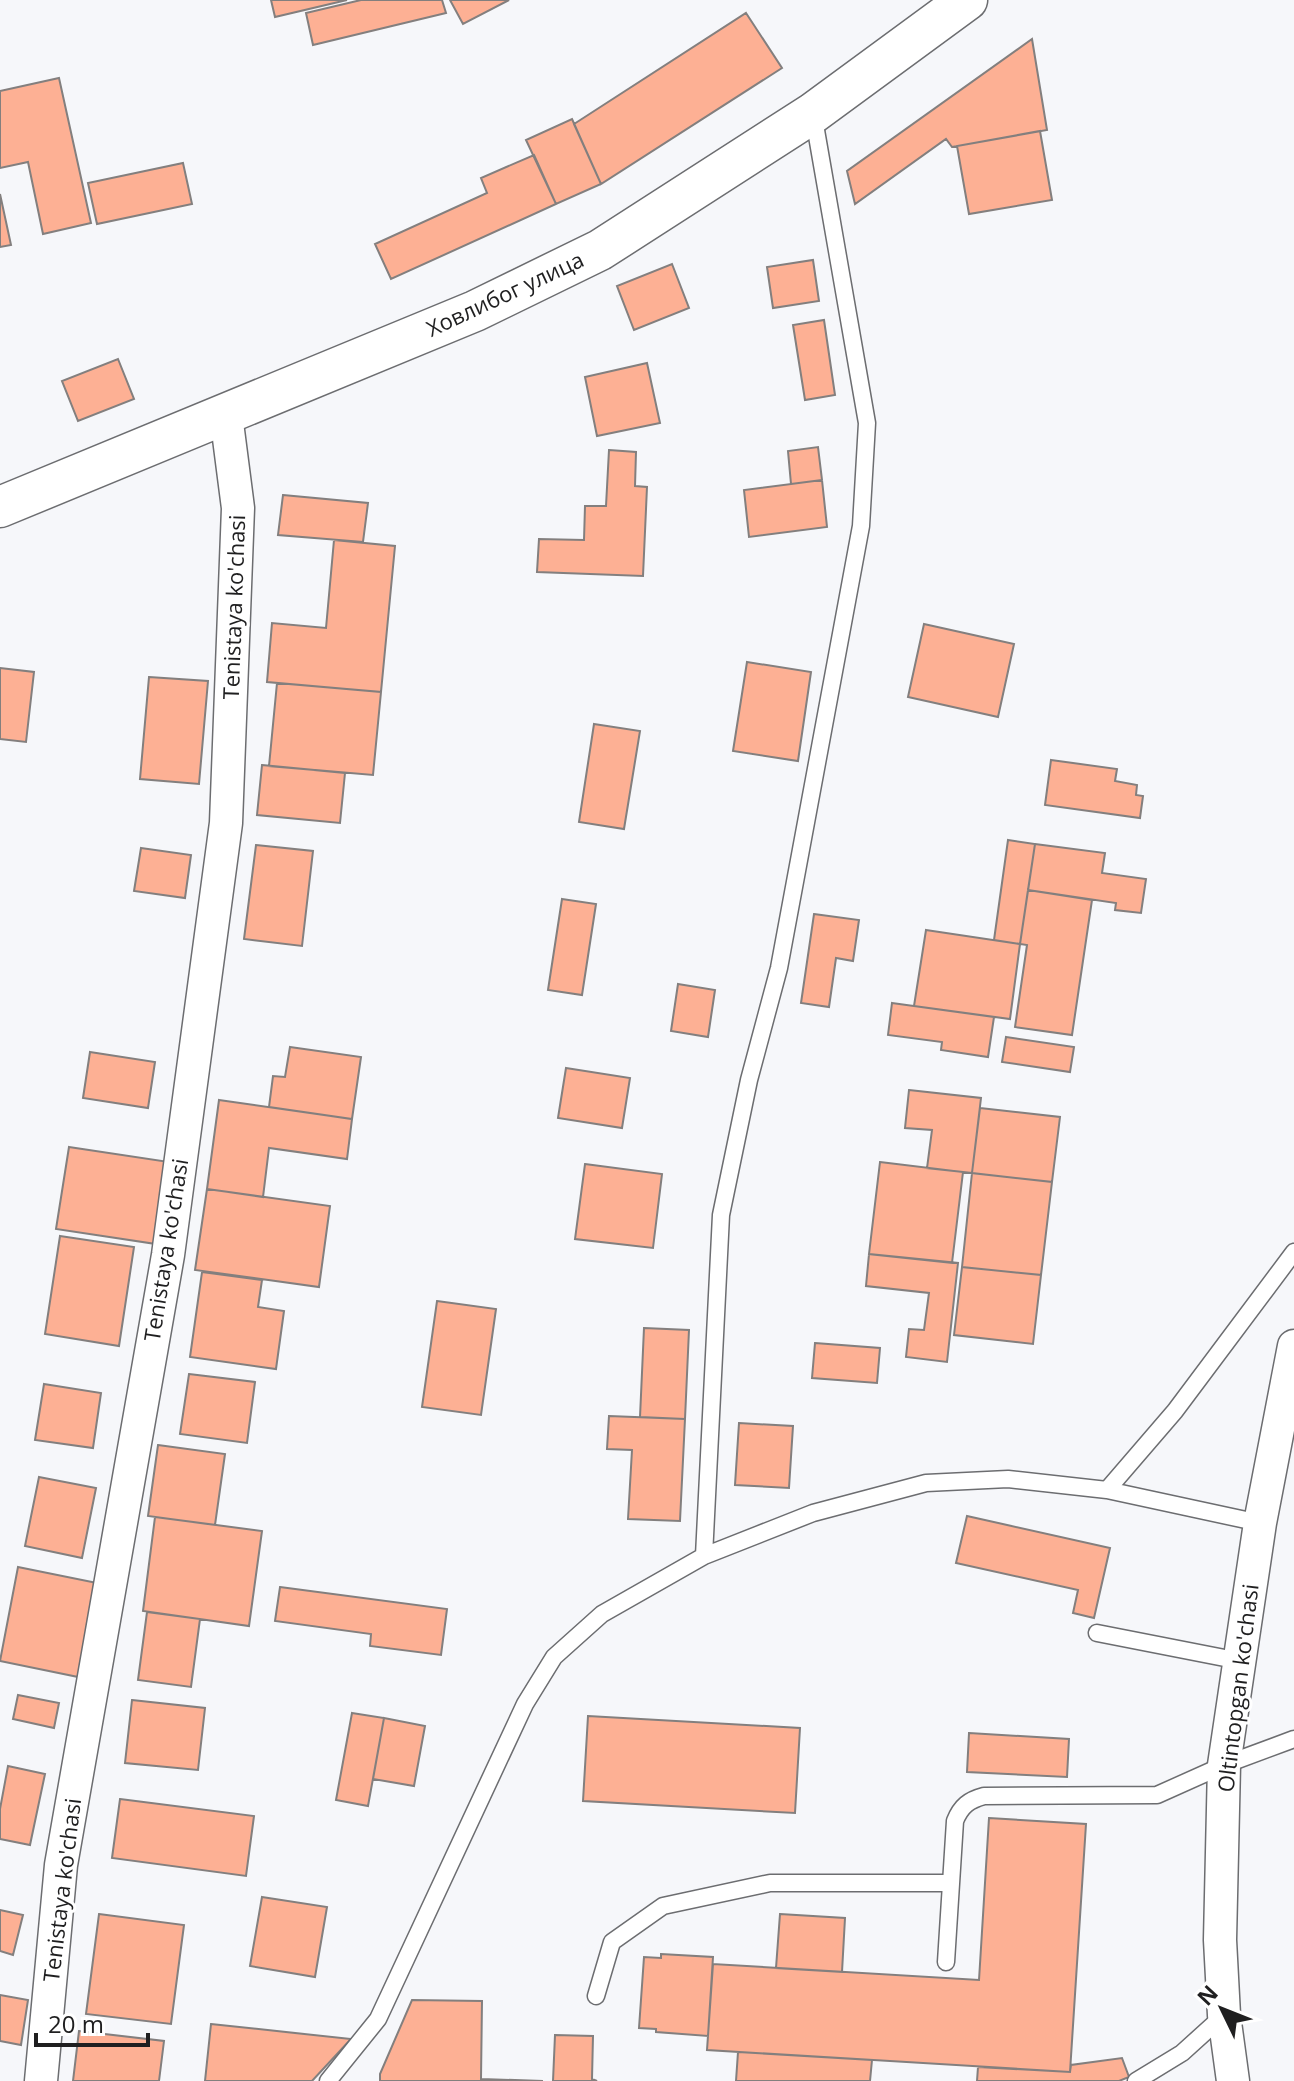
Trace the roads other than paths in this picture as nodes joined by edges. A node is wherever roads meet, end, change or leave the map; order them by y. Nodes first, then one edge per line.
1 (967, 0) edge
2 (813, 113) junction
3 (226, 415) junction
4 (0, 507) edge
5 (1294, 1252) edge
6 (1294, 1346) edge
7 (1107, 1490) junction
8 (1260, 1523) junction
9 (704, 1556) junction
10 (1097, 1633) dead end
11 (1240, 1661) junction
12 (1294, 1739) edge
13 (1224, 1765) junction
14 (951, 1883) junction
15 (946, 1962) dead end
16 (596, 1996) dead end
17 (1224, 2015) junction
18 (343, 2073) edge
19 (41, 2081) edge
20 (328, 2081) edge
21 (1136, 2081) edge
22 (1233, 2081) edge

1 - 2 street, Ховлибог улица
2 - 3 street, Ховлибог улица
2 - 9 lane
3 - 4 street, Ховлибог улица
3 - 19 street, Tenistaya ko'chasi
5 - 7 lane
6 - 8 street, Oltintopgan ko'chasi
7 - 8 lane
7 - 9 lane
8 - 11 street, Oltintopgan ko'chasi
9 - 18 lane
10 - 11 lane
11 - 13 street, Oltintopgan ko'chasi
12 - 13 lane
13 - 14 lane
13 - 17 street, Oltintopgan ko'chasi
14 - 15 lane
14 - 16 lane
17 - 21 lane
17 - 22 street, Oltintopgan ko'chasi
18 - 20 lane

